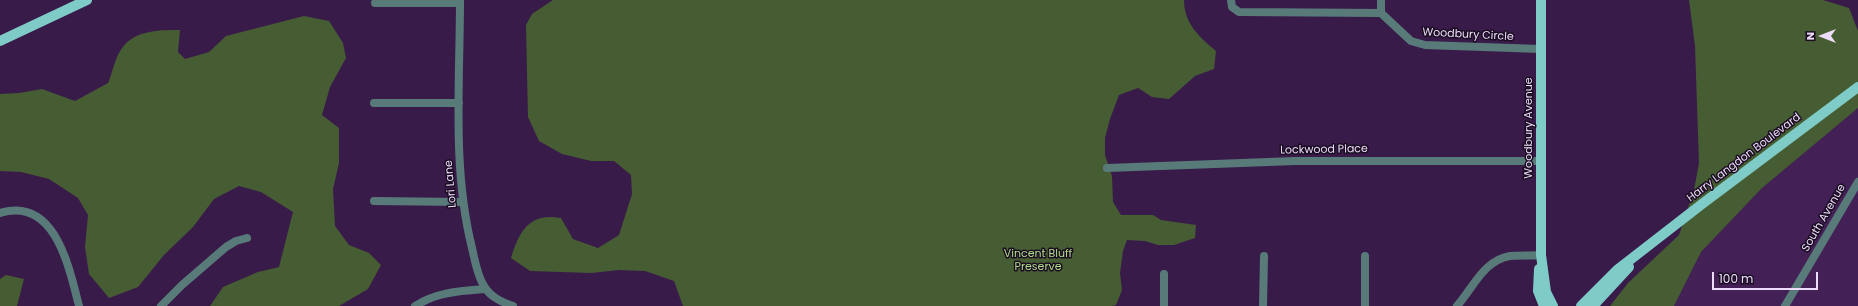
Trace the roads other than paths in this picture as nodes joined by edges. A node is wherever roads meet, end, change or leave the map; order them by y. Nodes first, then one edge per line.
1 (87, 0) edge
2 (1231, 0) edge
3 (1380, 0) edge
4 (1541, 0) edge
5 (460, 2) edge
6 (375, 3) dead end
7 (1381, 13) junction
8 (0, 40) edge
9 (1541, 48) junction
10 (1858, 87) edge
11 (374, 103) dead end
12 (460, 103) junction
13 (1541, 161) junction
14 (1107, 168) dead end
15 (1858, 182) edge
16 (374, 201) dead end
17 (462, 202) junction
18 (0, 213) edge
19 (247, 238) dead end
20 (1645, 249) junction
21 (1541, 255) junction
22 (1264, 256) dead end
23 (1365, 256) dead end
24 (1164, 274) dead end
25 (486, 289) junction
26 (79, 306) edge
27 (161, 306) edge
28 (415, 306) edge
29 (513, 306) edge
30 (1164, 306) edge
31 (1263, 306) edge
32 (1365, 306) edge
33 (1457, 306) edge
34 (1544, 306) edge
35 (1553, 306) edge
36 (1581, 306) edge
37 (1593, 306) edge
38 (1785, 306) edge

1 - 8 main road
2 - 7 street
3 - 7 street
4 - 9 main road, Woodbury Avenue
5 - 6 street
5 - 12 street, Lori Lane
7 - 9 street, Woodbury Circle
9 - 13 main road, Woodbury Avenue
10 - 20 main road, Harry Langdon Boulevard
11 - 12 street
12 - 17 street, Lori Lane
13 - 14 street, Lockwood Place
13 - 21 main road, Woodbury Avenue
15 - 38 street, South Avenue
16 - 17 street
17 - 25 street, Lori Lane
18 - 26 street
19 - 27 street
20 - 36 main road, Harry Langdon Boulevard
20 - 37 main road, Harry Langdon Boulevard
21 - 33 street
21 - 34 main road, Woodbury Avenue
21 - 35 main road, Woodbury Avenue
22 - 31 street
23 - 32 street
24 - 30 street
25 - 28 street
25 - 29 street

